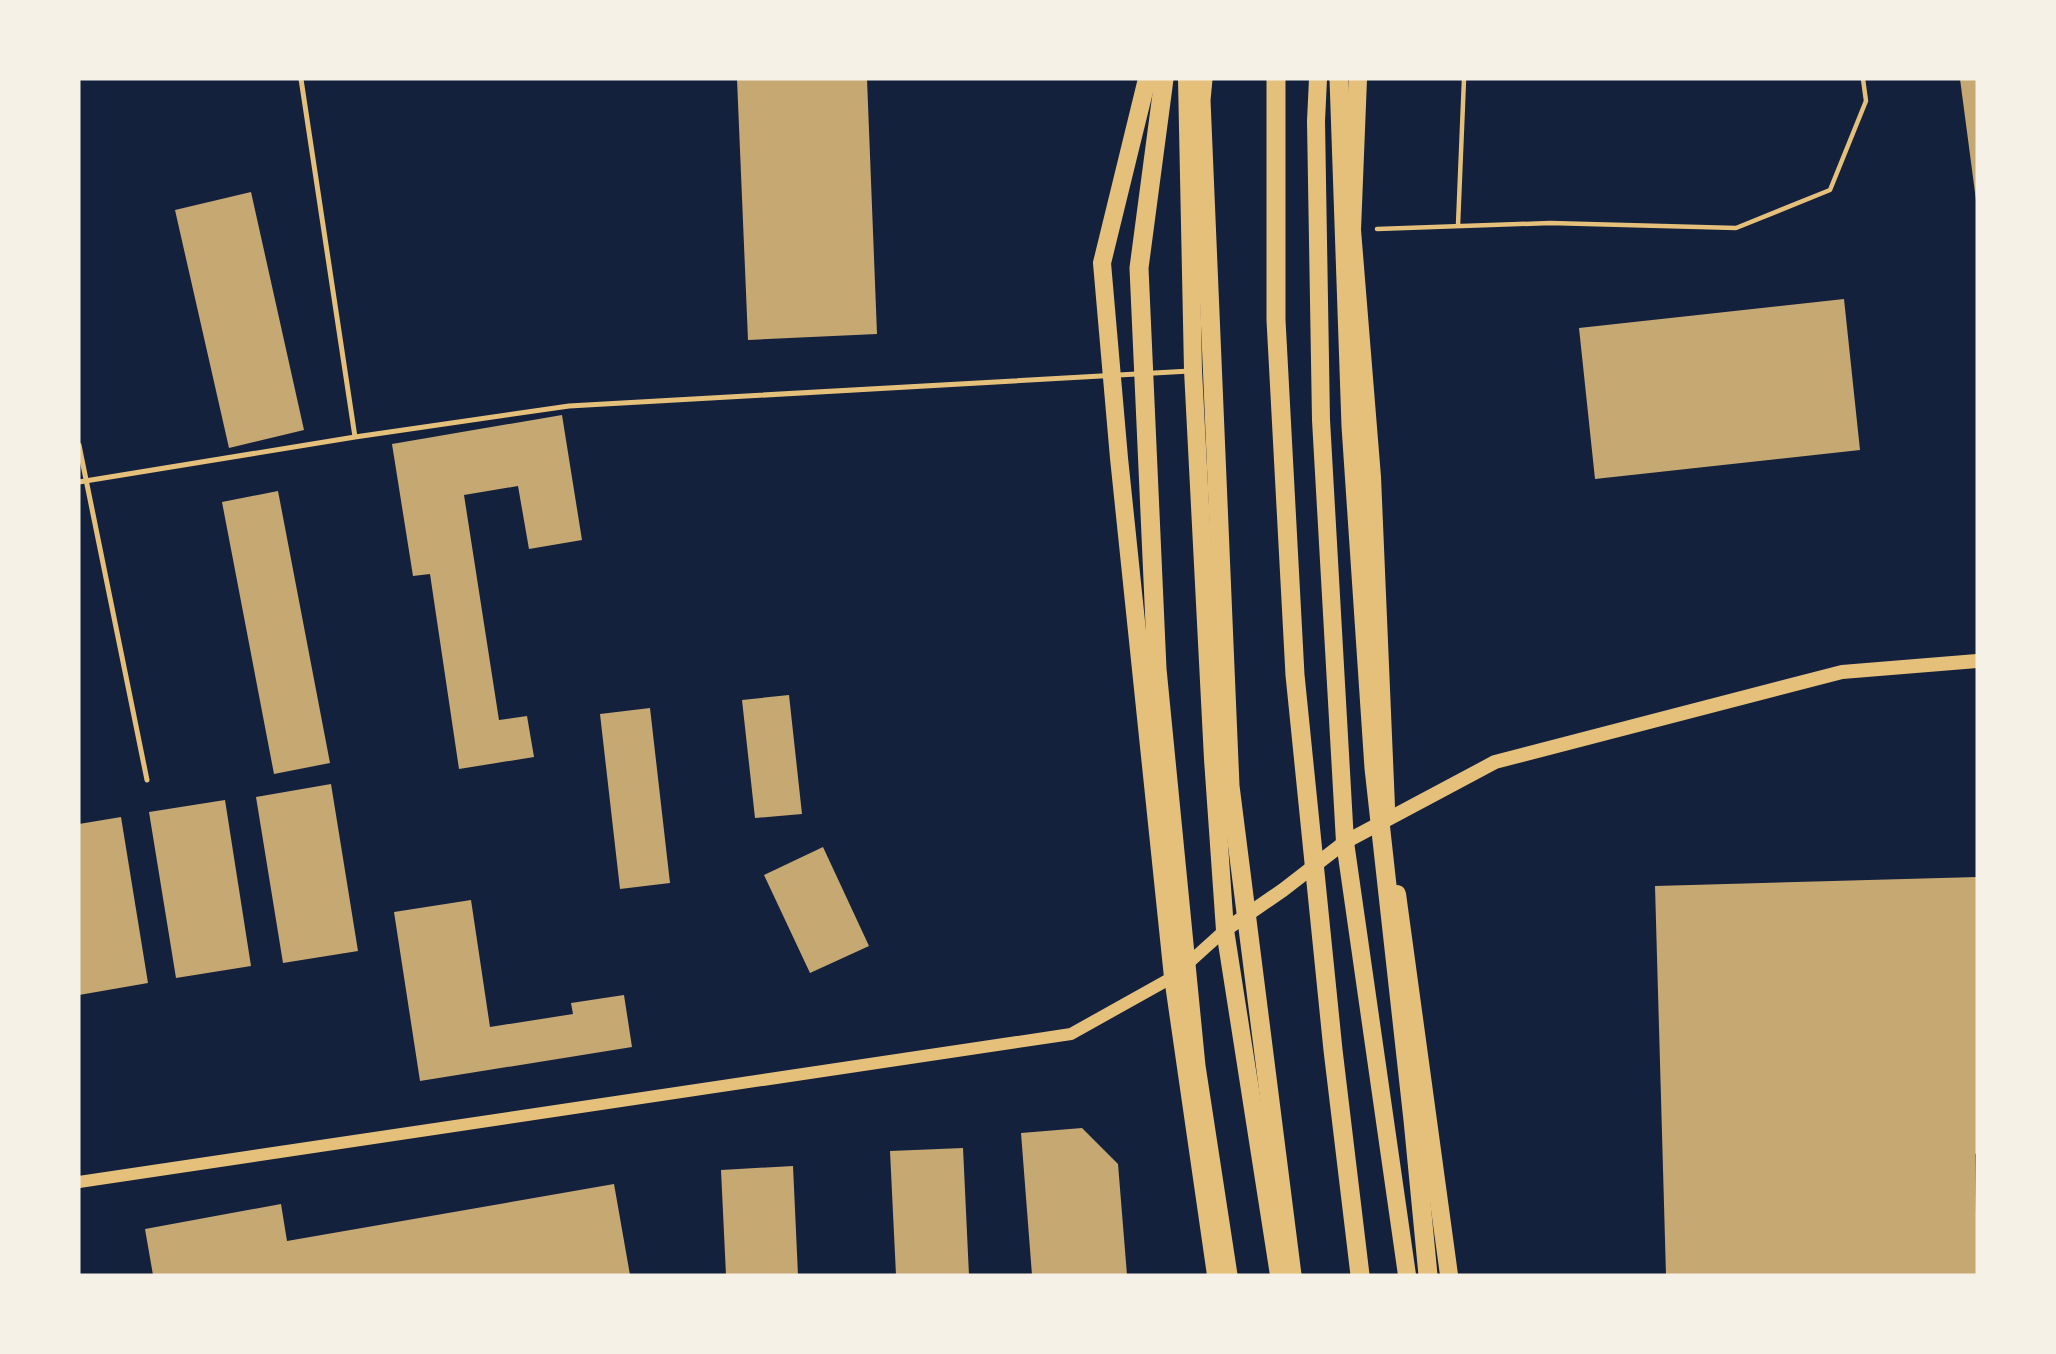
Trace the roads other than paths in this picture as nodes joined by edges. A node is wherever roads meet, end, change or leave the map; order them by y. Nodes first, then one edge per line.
1 (301, 79) edge
2 (1147, 79) edge
3 (1164, 79) edge
4 (1187, 79) edge
5 (1203, 79) edge
6 (1276, 79) edge
7 (1318, 79) edge
8 (1339, 79) edge
9 (1358, 79) edge
10 (1193, 370) junction
11 (1111, 375) junction
12 (355, 437) junction
13 (79, 445) edge
14 (82, 481) edge
15 (1977, 661) edge
16 (147, 780) dead end
17 (1387, 820) junction
18 (1345, 842) junction
19 (1225, 930) junction
20 (1173, 977) junction
21 (79, 1182) edge
22 (1216, 1275) edge
23 (1228, 1275) edge
24 (1279, 1275) edge
25 (1292, 1275) edge
26 (1360, 1275) edge
27 (1407, 1275) edge
28 (1428, 1275) edge
29 (1449, 1275) edge

1 - 12 lane
2 - 11 main road
3 - 23 highway
4 - 10 main road
5 - 25 highway
6 - 26 highway
7 - 18 main road
8 - 28 highway
9 - 17 main road
10 - 11 lane
10 - 19 main road
11 - 12 lane
11 - 20 main road
12 - 14 lane
13 - 14 lane
14 - 16 lane
15 - 17 main road
17 - 18 main road
17 - 29 main road
18 - 19 main road
18 - 27 main road
19 - 20 street
19 - 24 main road
20 - 21 street
20 - 22 main road

